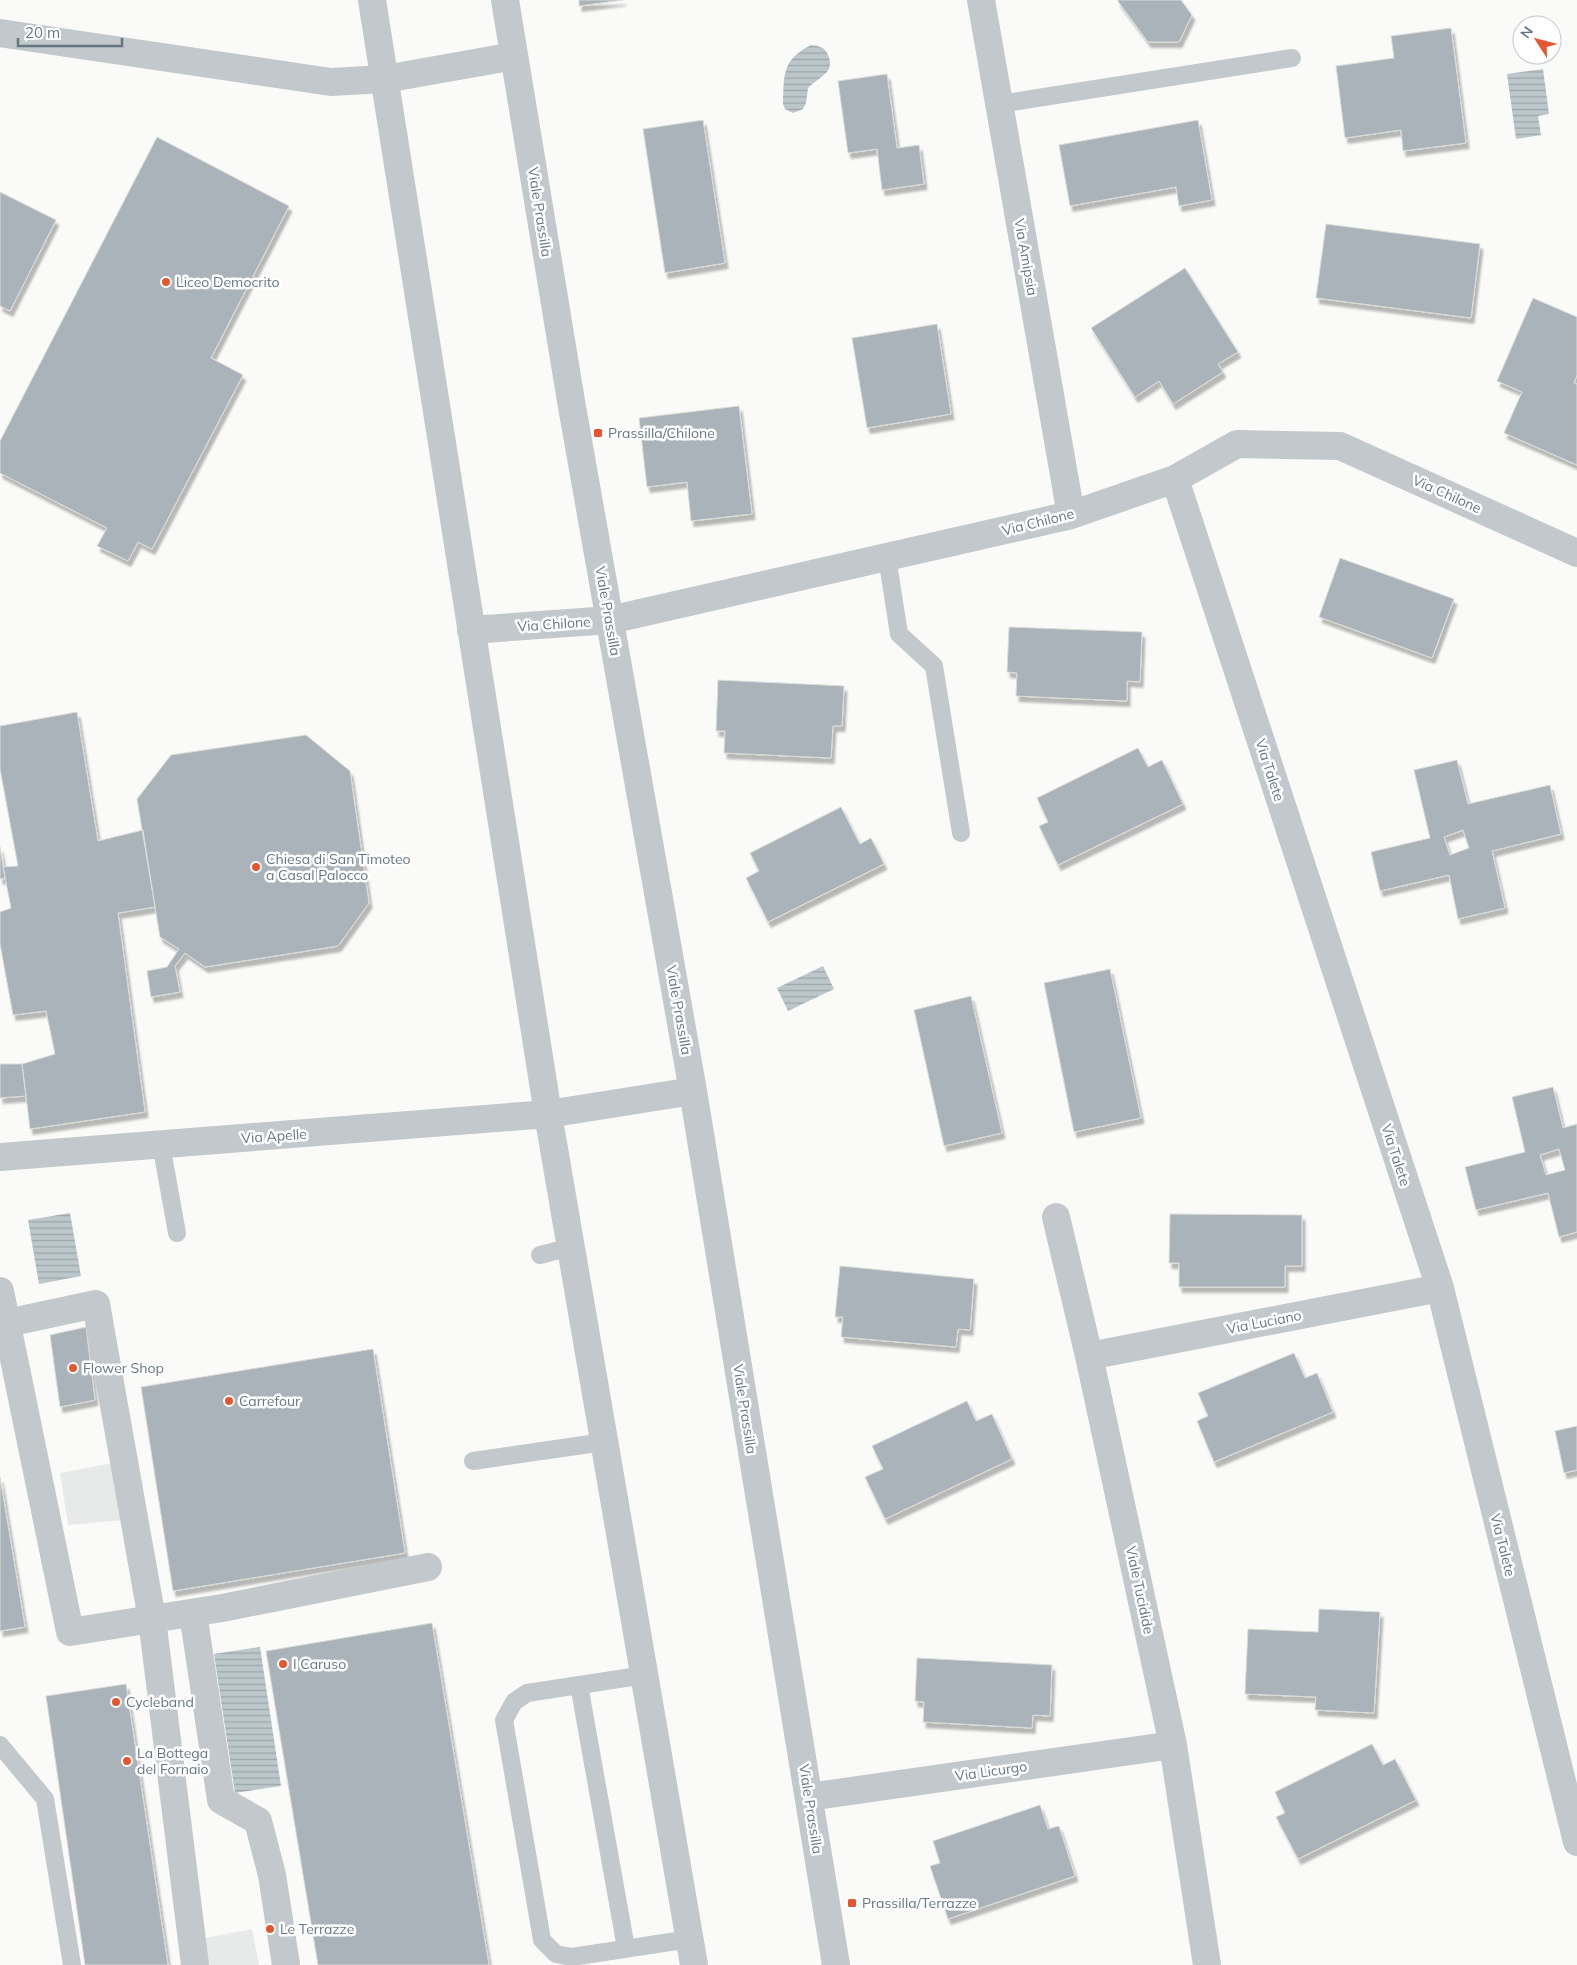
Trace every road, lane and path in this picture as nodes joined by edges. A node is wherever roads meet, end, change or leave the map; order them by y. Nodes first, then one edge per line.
1 (372, 0) edge
2 (506, 0) edge
3 (981, 0) edge
4 (0, 33) edge
5 (514, 56) junction
6 (1292, 58) dead end
7 (385, 79) junction
8 (999, 104) junction
9 (1175, 479) junction
10 (1071, 515) junction
11 (1577, 553) edge
12 (887, 557) junction
13 (610, 620) junction
14 (472, 630) junction
15 (961, 832) dead end
16 (693, 1091) junction
17 (548, 1114) junction
18 (161, 1144) junction
19 (0, 1157) edge
20 (1056, 1217) dead end
21 (177, 1233) dead end
22 (571, 1248) junction
23 (540, 1254) dead end
24 (1440, 1288) junction
25 (0, 1291) edge
26 (7, 1323) junction
27 (1089, 1356) junction
28 (604, 1442) junction
29 (473, 1461) dead end
30 (428, 1567) dead end
31 (193, 1613) junction
32 (152, 1619) junction
33 (644, 1676) junction
34 (579, 1685) junction
35 (1173, 1744) junction
36 (0, 1745) edge
37 (809, 1797) junction
38 (1577, 1842) edge
39 (626, 1948) junction
40 (692, 1952) edge
41 (72, 1965) edge
42 (195, 1965) edge
43 (286, 1965) edge
44 (836, 1965) edge
45 (1207, 1965) edge

1 - 7 street
2 - 5 street, Viale Prassilla
3 - 8 street, Via Amipsia
4 - 7 street
5 - 7 street
5 - 13 street, Viale Prassilla
6 - 8 lane
7 - 14 street
8 - 10 street, Via Amipsia
9 - 10 street, Via Chilone
9 - 11 street, Via Chilone
9 - 24 street, Via Talete
10 - 12 street, Via Chilone
12 - 13 street, Via Chilone
12 - 15 lane
13 - 14 street, Via Chilone
13 - 16 street, Viale Prassilla
14 - 17 street
16 - 17 street, Via Apelle
16 - 37 street, Viale Prassilla
17 - 18 street, Via Apelle
17 - 22 street
18 - 19 street, Via Apelle
18 - 21 lane
20 - 27 street, Viale Tucidide
22 - 23 lane
22 - 28 street
24 - 27 street, Via Luciano
24 - 38 street, Via Talete
25 - 26 street
26 - 32 street
26 - 32 street
27 - 35 street, Viale Tucidide
28 - 29 lane
28 - 33 street
30 - 31 street
31 - 32 street
31 - 43 street
32 - 42 street
33 - 34 lane
33 - 40 street
34 - 39 lane
34 - 39 lane
35 - 37 street, Via Licurgo
35 - 45 street, Viale Tucidide
36 - 41 lane
37 - 44 street, Viale Prassilla
39 - 40 lane

